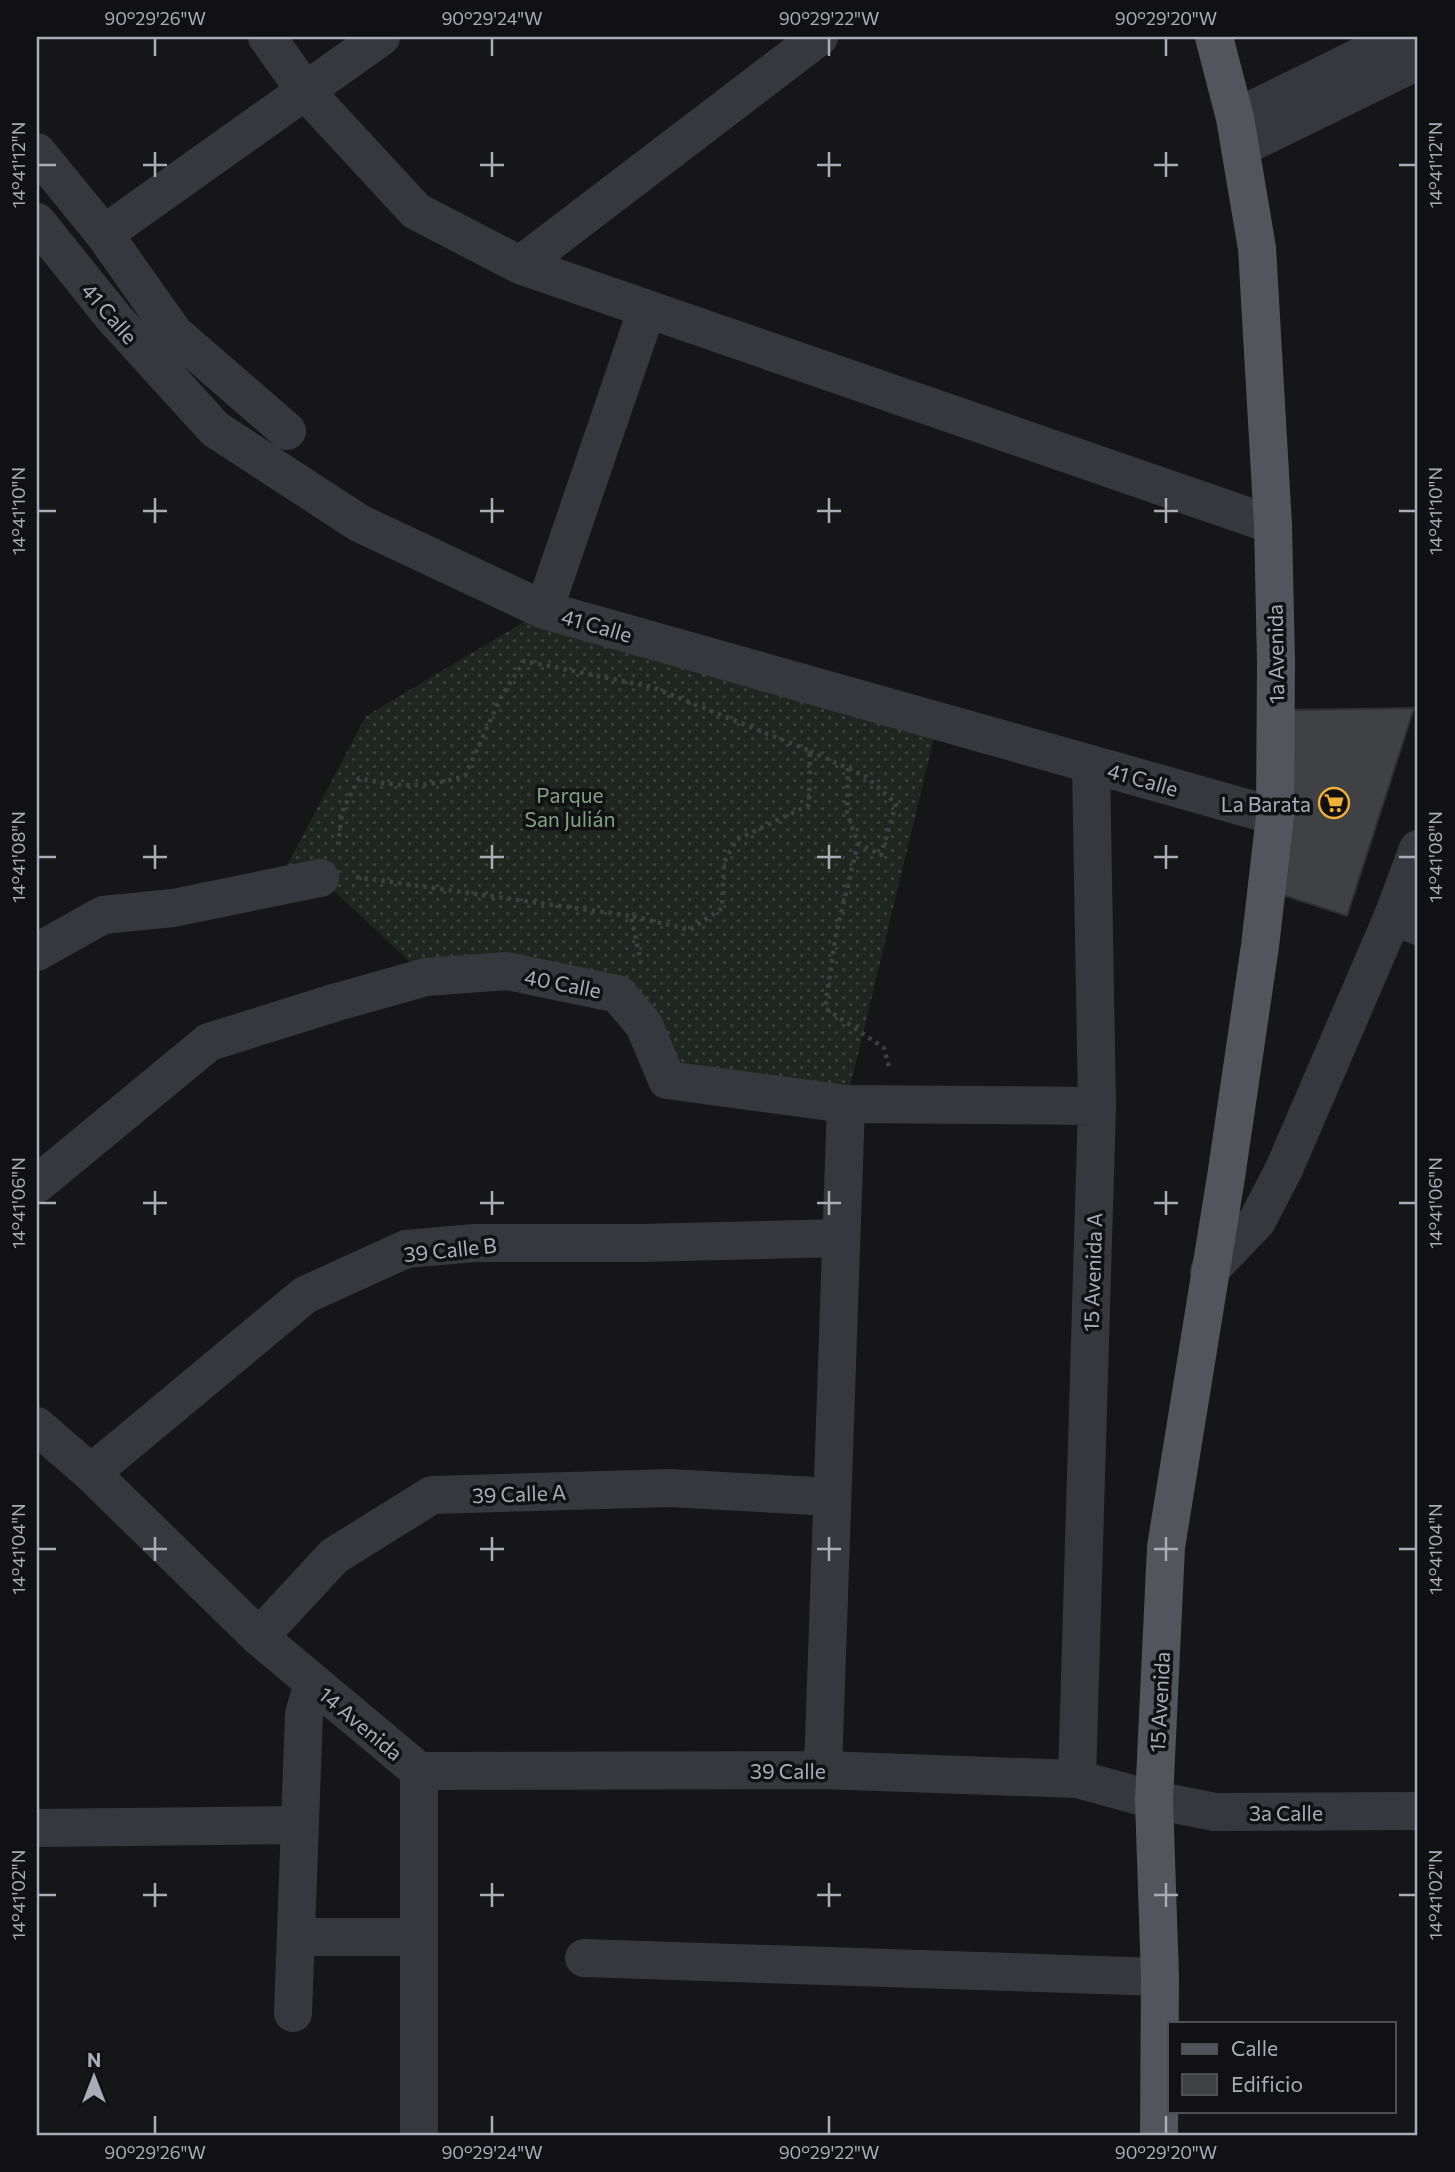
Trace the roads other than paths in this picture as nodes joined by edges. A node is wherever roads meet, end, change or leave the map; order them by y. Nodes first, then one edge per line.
1 (267, 37) edge
2 (381, 37) edge
3 (820, 37) edge
4 (1214, 37) edge
5 (1400, 37) edge
6 (1418, 61) edge
7 (306, 92) junction
8 (1238, 133) junction
9 (37, 152) edge
10 (37, 222) edge
11 (104, 234) junction
12 (520, 265) junction
13 (647, 309) junction
14 (287, 431) dead end
15 (1273, 524) junction
16 (544, 610) junction
17 (1091, 764) junction
18 (1275, 816) junction
19 (1418, 849) edge
20 (320, 878) road end
21 (1407, 911) edge
22 (37, 953) edge
23 (846, 1104) junction
24 (1097, 1106) junction
25 (37, 1184) edge
26 (841, 1238) junction
27 (1209, 1272) junction
28 (37, 1426) edge
29 (91, 1473) junction
30 (832, 1497) junction
31 (259, 1637) junction
32 (313, 1683) junction
33 (823, 1770) junction
34 (419, 1771) junction
35 (1077, 1779) junction
36 (1154, 1800) junction
37 (1418, 1811) edge
38 (300, 1825) junction
39 (37, 1828) edge
40 (296, 1937) junction
41 (419, 1937) junction
42 (584, 1958) dead end
43 (1160, 1977) junction
44 (293, 2013) dead end
45 (419, 2135) edge
46 (1159, 2135) edge

1 - 7 street
2 - 7 street
3 - 12 street
4 - 8 main road, 1a Avenida
5 - 8 street
6 - 8 street
7 - 11 street
7 - 12 street
8 - 15 main road, 1a Avenida
9 - 11 street
10 - 16 street, 41 Calle
11 - 14 street
12 - 13 street
13 - 15 street
13 - 16 street
15 - 18 main road, 1a Avenida
16 - 17 street, 41 Calle
17 - 18 street, 41 Calle
17 - 24 street, 15 Avenida A
18 - 27 main road, 1a Avenida
19 - 21 street
20 - 22 street
21 - 27 street
23 - 24 street, 40 Calle
23 - 25 street, 40 Calle
23 - 26 street
24 - 35 street, 15 Avenida A
26 - 29 street, 39 Calle B
26 - 30 street
27 - 36 main road, 15 Avenida
28 - 29 street, 14 Avenida
29 - 31 street, 14 Avenida
30 - 31 street, 39 Calle A
30 - 33 street
31 - 32 street, 14 Avenida
32 - 34 street, 14 Avenida
32 - 38 street
33 - 34 street, 39 Calle
33 - 35 street, 39 Calle
34 - 41 street, 14 Avenida
35 - 36 street, 39 Calle
36 - 37 street, 3a Calle
36 - 43 main road, 15 Avenida
38 - 39 street
38 - 40 street
40 - 41 street
40 - 44 street
41 - 45 street, 14 Avenida
42 - 43 street
43 - 46 main road, 15 Avenida

